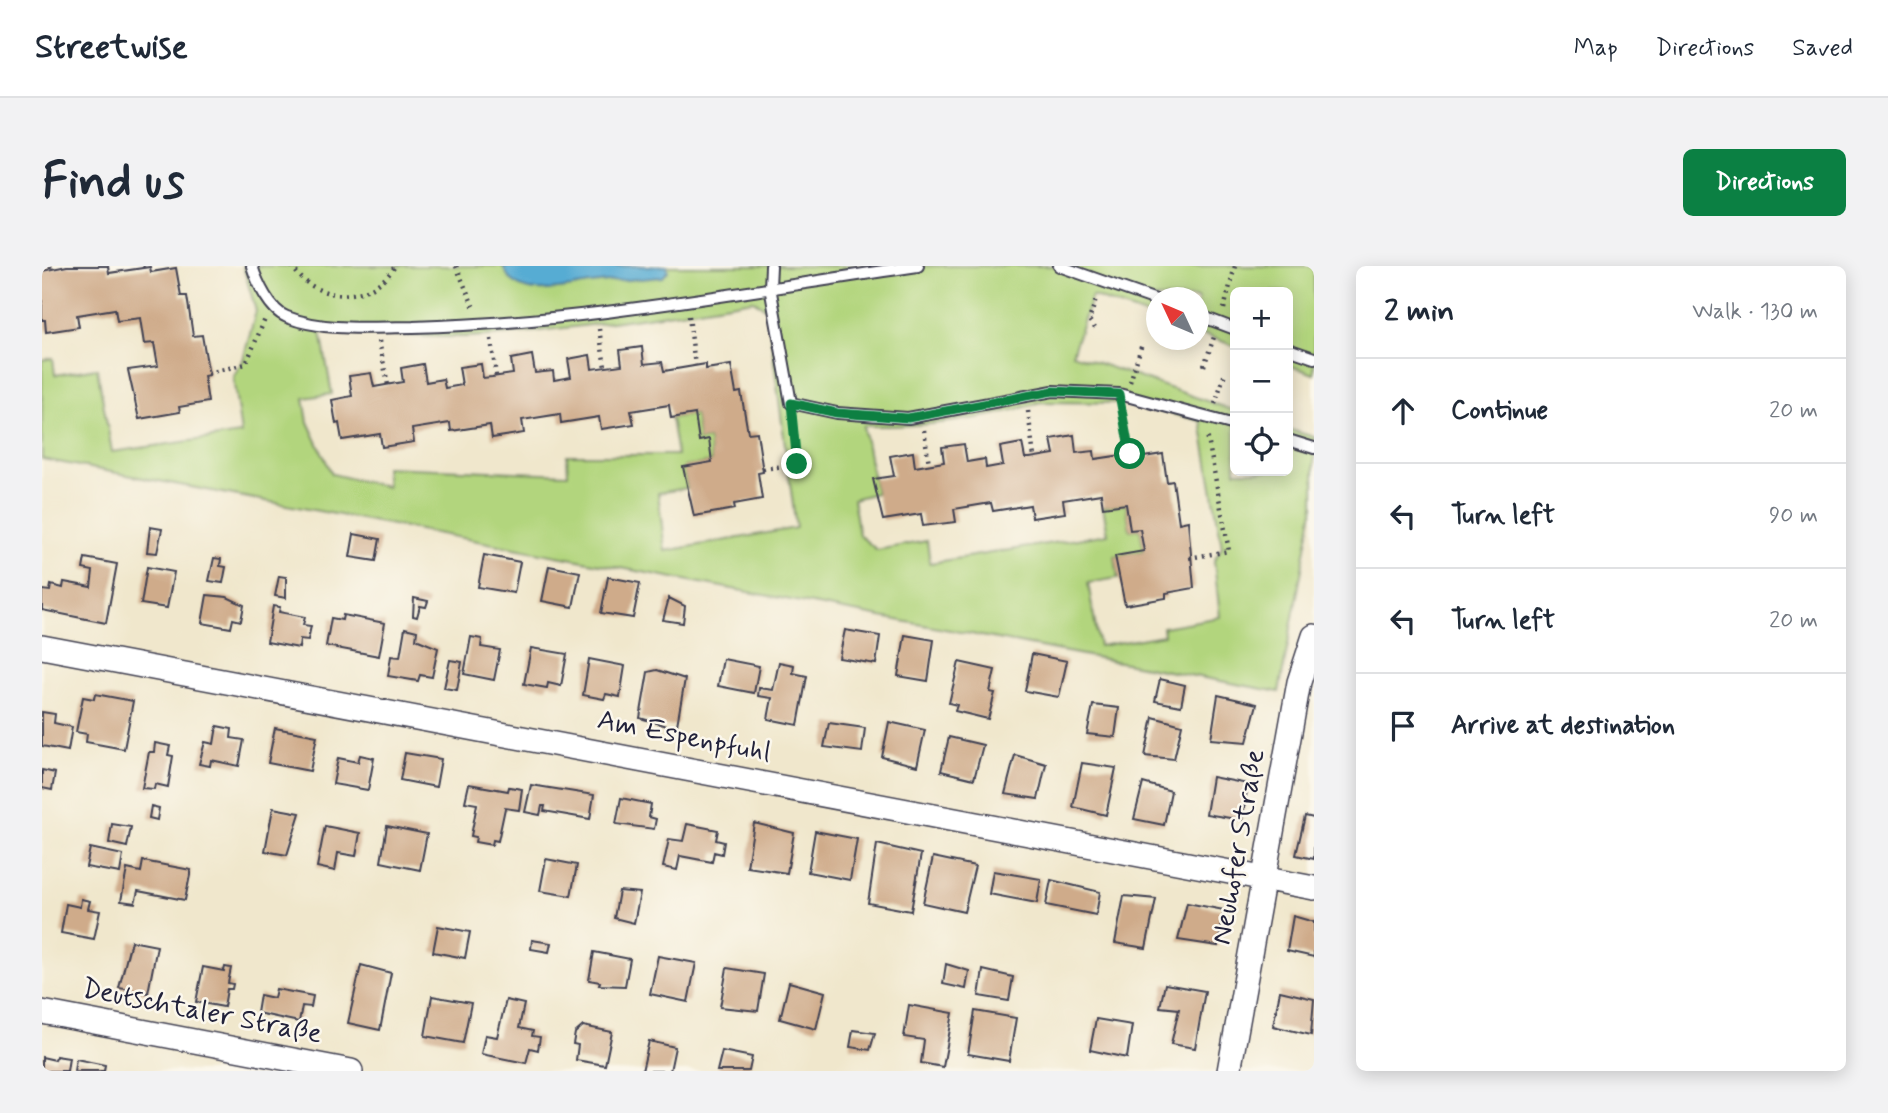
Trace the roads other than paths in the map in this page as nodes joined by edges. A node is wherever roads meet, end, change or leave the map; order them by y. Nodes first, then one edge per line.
1 (253, 266) edge
2 (771, 266) edge
3 (918, 266) edge
4 (1059, 266) edge
5 (770, 287) junction
6 (1146, 296) edge
7 (1209, 319) edge
8 (1230, 327) edge
9 (1291, 350) edge
10 (1314, 358) edge
11 (1230, 424) edge
12 (1293, 442) edge
13 (1314, 448) edge
14 (1314, 636) edge
15 (42, 647) edge
16 (1264, 880) junction
17 (1314, 888) edge
18 (42, 1012) edge
19 (270, 1063) edge
20 (351, 1071) edge
21 (1228, 1071) edge

1 - 5 lane
2 - 5 lane
3 - 5 lane
4 - 6 lane
5 - 11 lane
7 - 8 lane
9 - 10 lane
12 - 13 lane
14 - 16 street, Neuhofer Straße
15 - 16 street, Am Espenpfuhl
16 - 17 street, Am Espenpfuhl
16 - 21 street, Neuhofer Straße
18 - 19 street, Deutschtaler Straße
19 - 20 street, Deutschtaler Straße

